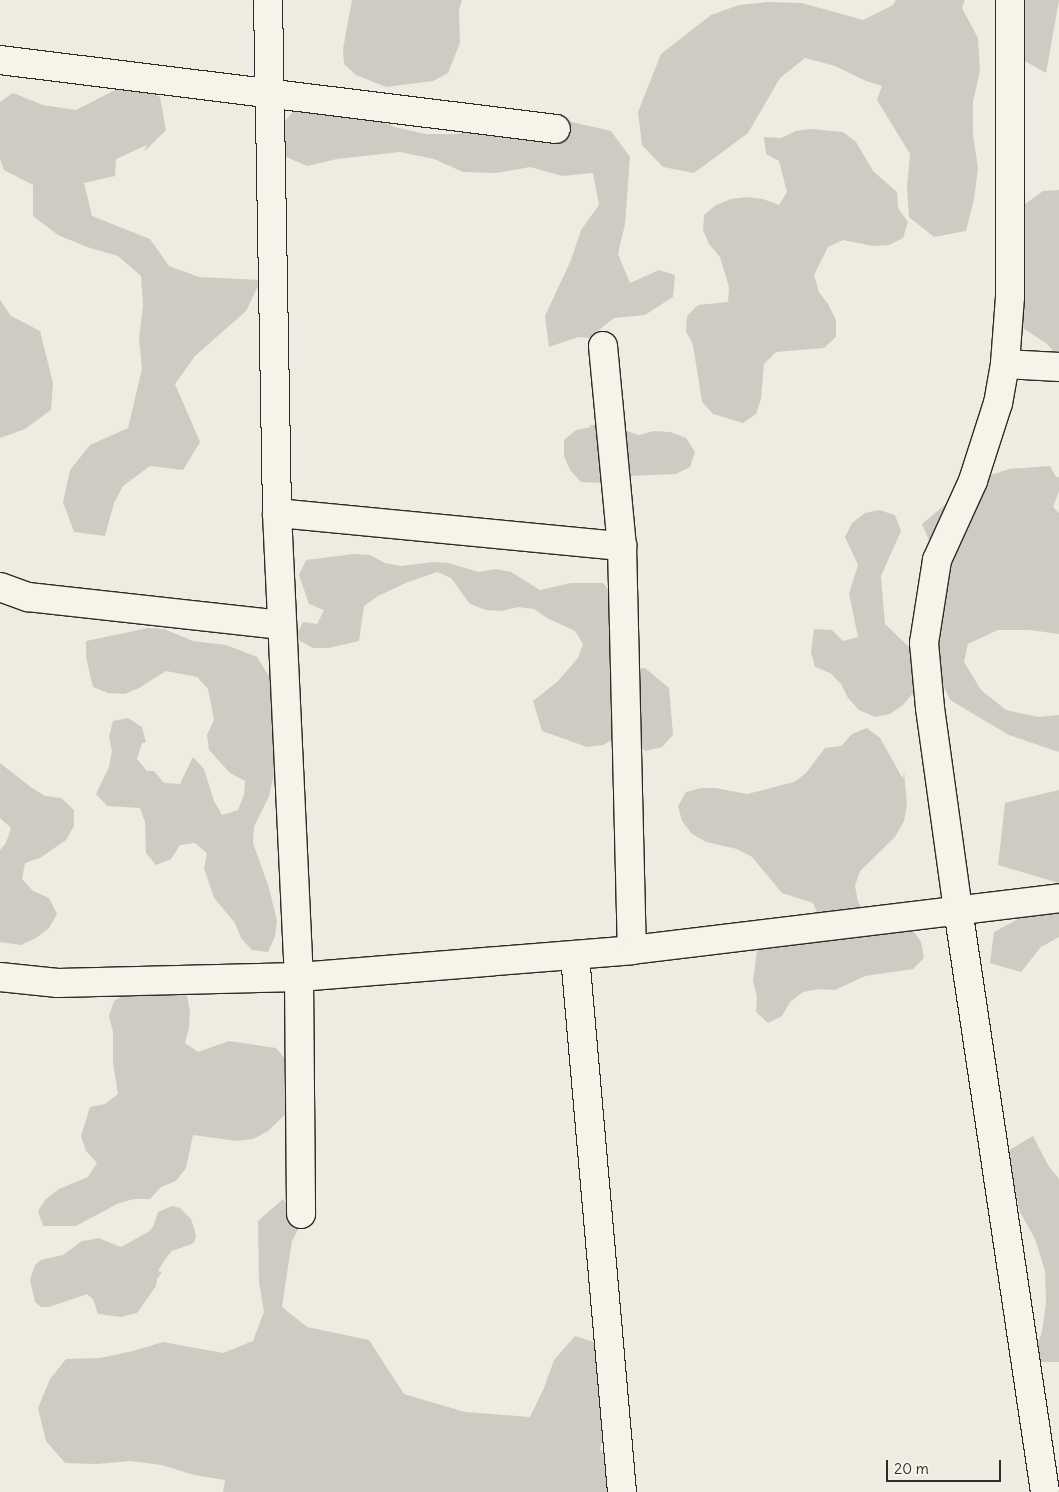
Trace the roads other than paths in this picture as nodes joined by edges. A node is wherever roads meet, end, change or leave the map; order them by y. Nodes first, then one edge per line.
1 (268, 0) edge
2 (1010, 0) edge
3 (0, 60) edge
4 (270, 95) junction
5 (556, 129) dead end
6 (603, 346) dead end
7 (1005, 364) junction
8 (1059, 367) edge
9 (277, 514) junction
10 (622, 546) junction
11 (0, 587) edge
12 (281, 625) junction
13 (1059, 898) edge
14 (958, 909) junction
15 (632, 950) junction
16 (575, 956) junction
17 (0, 977) edge
18 (299, 977) junction
19 (301, 1214) dead end
20 (622, 1492) edge
21 (1045, 1492) edge

1 - 4 street
2 - 7 street
3 - 4 street
4 - 5 street
4 - 9 street
6 - 10 street
7 - 8 street
7 - 14 street
9 - 10 street
9 - 12 street
10 - 15 street
11 - 12 street
12 - 18 street
13 - 14 street
14 - 15 street
14 - 21 street
15 - 16 street
16 - 18 street
16 - 20 street
17 - 18 street
18 - 19 street

